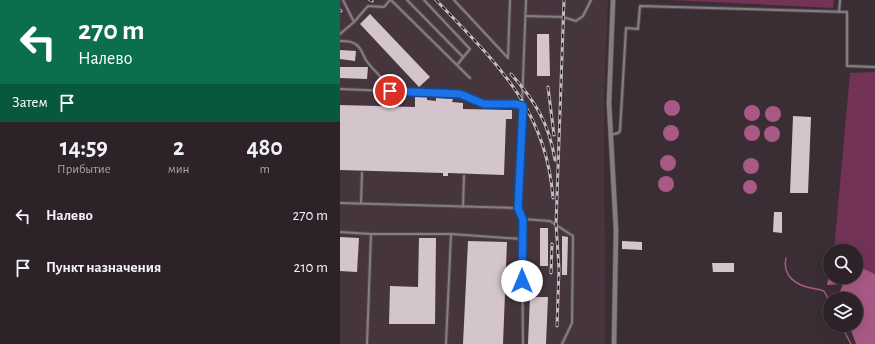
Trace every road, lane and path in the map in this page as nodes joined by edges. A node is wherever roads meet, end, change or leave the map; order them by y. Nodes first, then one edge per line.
1 (343, 0) edge
2 (391, 0) edge
3 (407, 0) edge
4 (424, 0) edge
5 (454, 0) edge
6 (510, 0) edge
7 (526, 0) edge
8 (591, 0) edge
9 (613, 0) edge
10 (840, 0) edge
11 (839, 12) junction
12 (526, 16) junction
13 (354, 22) junction
14 (340, 34) edge
15 (340, 41) edge
16 (463, 57) junction
17 (457, 65) junction
18 (875, 67) edge
19 (470, 78) dead end
20 (340, 89) edge
21 (390, 91) junction
22 (523, 106) junction
23 (610, 135) junction
24 (362, 173) dead end
25 (464, 176) dead end
26 (340, 203) edge
27 (361, 203) junction
28 (463, 207) junction
29 (518, 208) junction
30 (523, 220) junction
31 (340, 232) edge
32 (370, 234) junction
33 (451, 234) junction
34 (522, 239) junction
35 (367, 344) edge
36 (446, 344) edge
37 (523, 344) edge
38 (562, 344) edge
39 (614, 344) edge

1 - 13 lane
2 - 13 lane
2 - 17 lane
3 - 16 lane
4 - 16 lane
5 - 6 lane
7 - 12 lane
8 - 12 lane
9 - 23 street
10 - 11 lane
11 - 18 lane
11 - 23 lane
12 - 22 lane
13 - 14 lane
15 - 21 lane
16 - 17 lane
17 - 19 lane
20 - 21 lane
21 - 22 lane
22 - 29 lane
23 - 39 street
24 - 27 lane
25 - 28 lane
26 - 27 lane
27 - 28 lane
28 - 29 lane
29 - 30 lane
30 - 34 lane
30 - 38 lane
31 - 32 lane
32 - 33 lane
32 - 35 lane
33 - 34 lane
33 - 36 lane
34 - 37 lane

